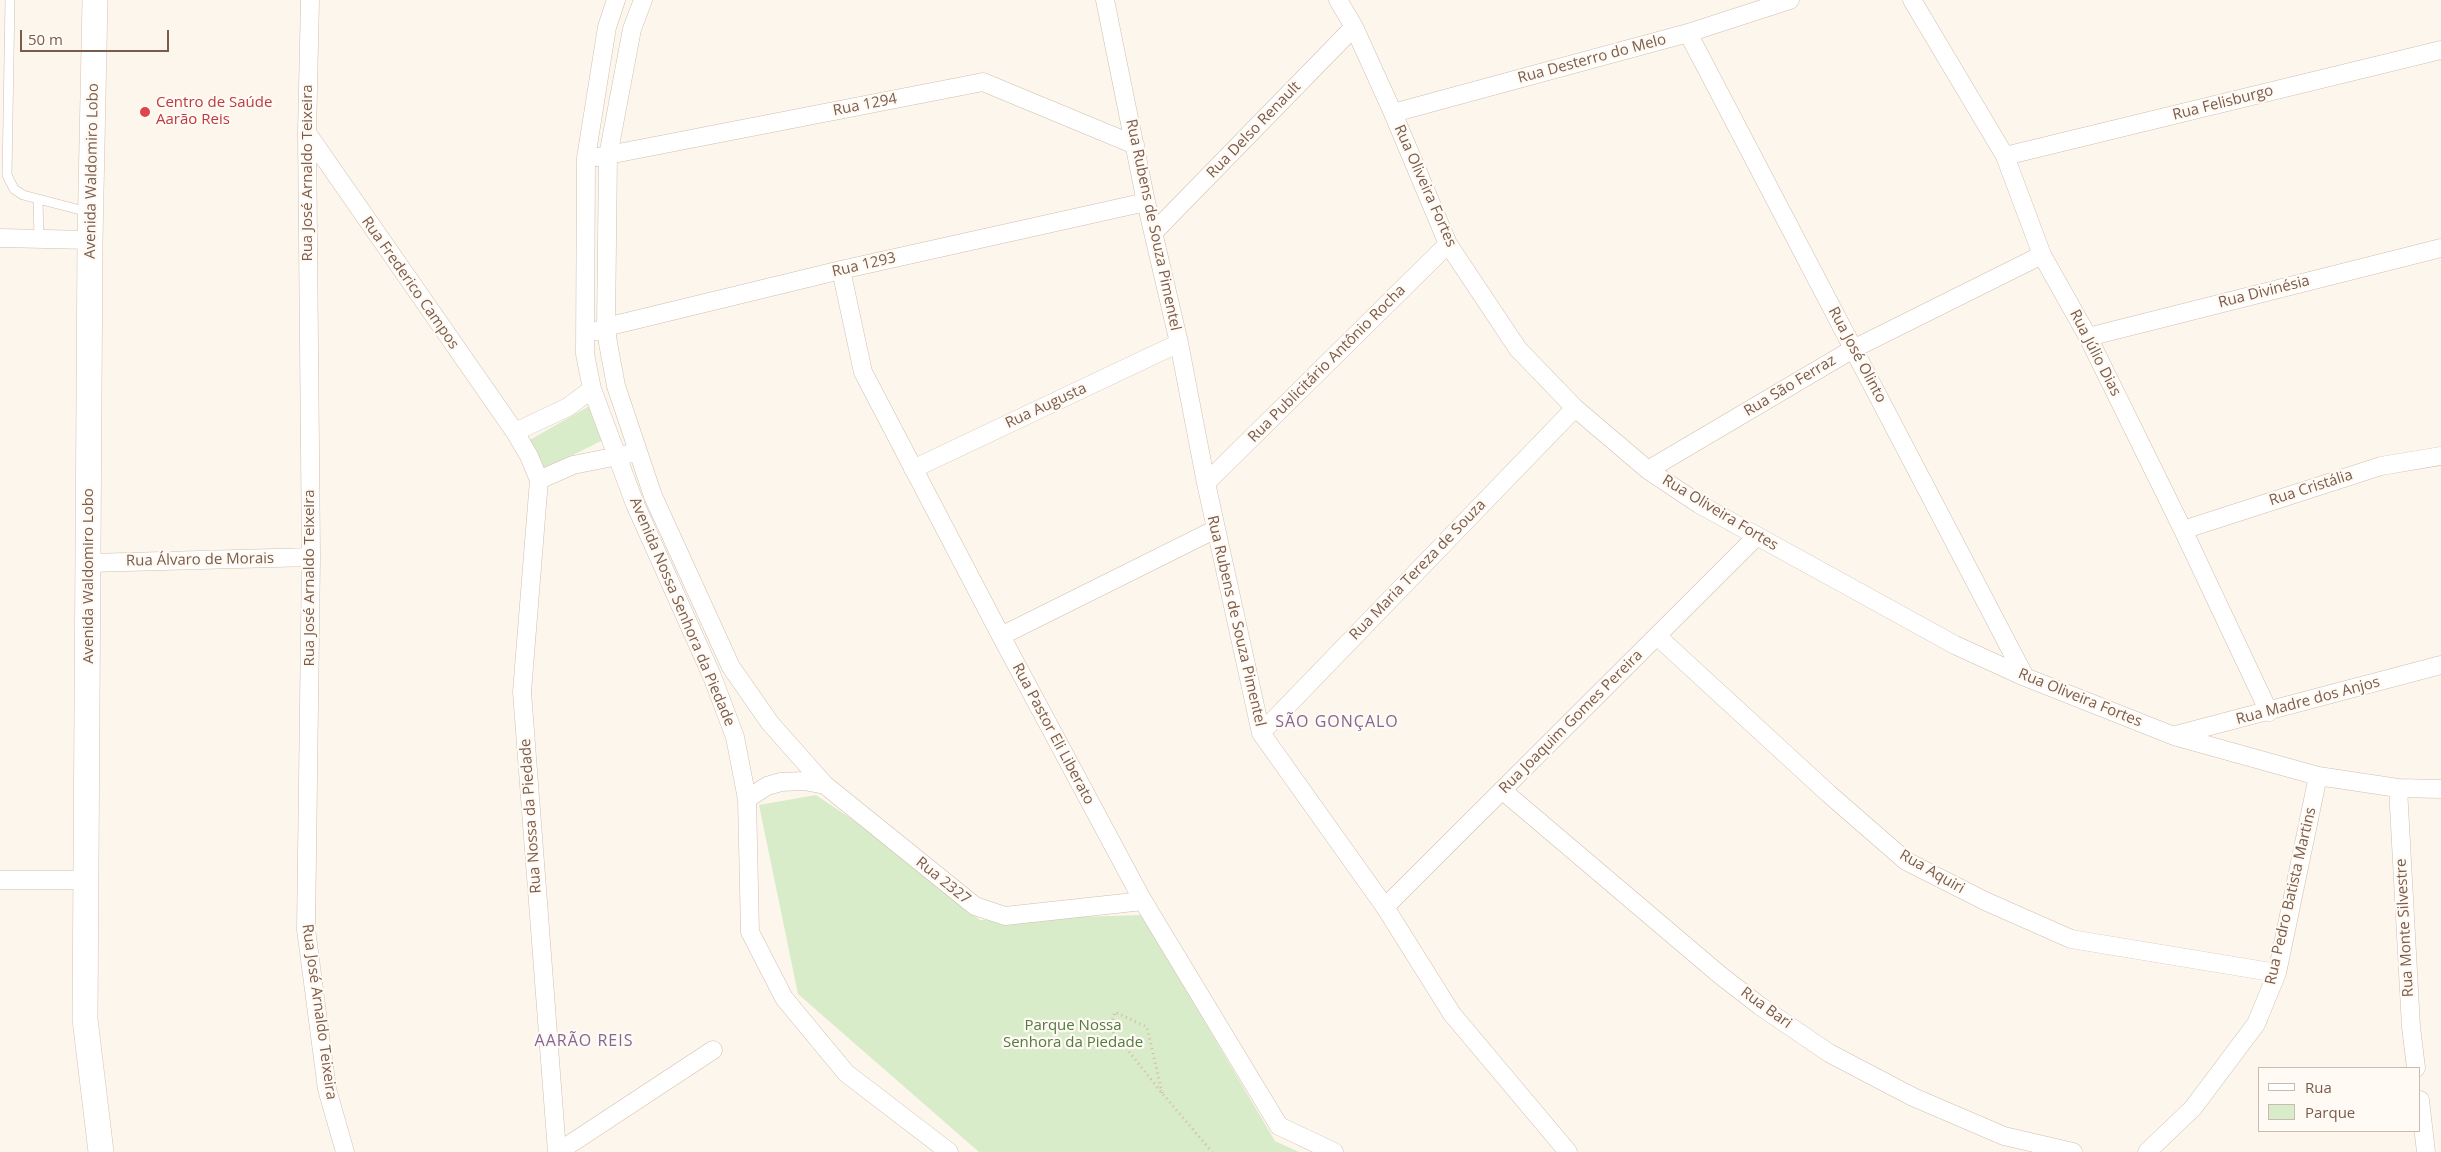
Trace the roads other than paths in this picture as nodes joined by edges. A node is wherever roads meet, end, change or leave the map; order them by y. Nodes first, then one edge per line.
1 (10, 0) edge
2 (96, 0) edge
3 (310, 0) edge
4 (616, 0) edge
5 (643, 0) edge
6 (1104, 0) edge
7 (1338, 0) edge
8 (1790, 0) edge
9 (1912, 0) edge
10 (1354, 27) junction
11 (1688, 33) junction
12 (2441, 50) edge
13 (1393, 113) junction
14 (307, 133) junction
15 (1135, 145) junction
16 (608, 156) junction
17 (2005, 156) junction
18 (586, 158) junction
19 (38, 199) junction
20 (1146, 202) junction
21 (91, 213) junction
22 (1154, 232) junction
23 (0, 238) edge
24 (39, 239) junction
25 (90, 240) junction
26 (1448, 244) junction
27 (2441, 248) edge
28 (2042, 255) junction
29 (841, 270) junction
30 (606, 327) junction
31 (584, 337) junction
32 (2088, 337) junction
33 (1179, 343) junction
34 (1853, 349) junction
35 (592, 388) junction
36 (1575, 408) junction
37 (515, 432) junction
38 (638, 450) junction
39 (2441, 456) edge
40 (619, 458) junction
41 (913, 470) junction
42 (1648, 470) junction
43 (538, 480) junction
44 (1206, 483) junction
45 (1216, 529) junction
46 (2183, 530) junction
47 (1757, 536) junction
48 (311, 557) junction
49 (89, 563) junction
50 (1001, 636) junction
51 (1657, 636) junction
52 (2441, 665) edge
53 (2025, 677) junction
54 (2268, 712) junction
55 (1261, 733) junction
56 (2174, 736) junction
57 (805, 764) junction
58 (2318, 776) junction
59 (796, 781) junction
60 (825, 785) junction
61 (2398, 788) junction
62 (2441, 789) edge
63 (1502, 790) junction
64 (747, 799) junction
65 (0, 880) edge
66 (88, 880) junction
67 (1143, 901) junction
68 (1385, 907) junction
69 (2277, 973) junction
70 (713, 1050) dead end
71 (2416, 1067) edge
72 (2421, 1109) edge
73 (101, 1152) edge
74 (345, 1152) edge
75 (558, 1152) edge
76 (949, 1152) edge
77 (1334, 1152) edge
78 (1568, 1152) edge
79 (2073, 1152) edge
80 (2146, 1152) edge
81 (2426, 1152) edge

1 - 19 lane
2 - 21 main road, Avenida Waldomiro Lobo
3 - 14 street, Rua José Arnaldo Teixeira
4 - 18 street, Avenida Nossa Senhora da Piedade
5 - 16 street, Avenida Nossa Senhora da Piedade
6 - 15 street, Rua Rubens de Souza Pimentel
7 - 10 street, Rua Oliveira Fortes
8 - 11 street, Rua Desterro do Melo
9 - 17 street, Rua Júlio Dias
10 - 13 street, Rua Oliveira Fortes
10 - 22 street, Rua Delso Renault
11 - 13 street, Rua Desterro do Melo
11 - 34 street, Rua José Olinto
12 - 17 street, Rua Felisburgo
13 - 26 street, Rua Oliveira Fortes
14 - 37 street, Rua Frederico Campos
14 - 48 street, Rua José Arnaldo Teixeira
15 - 16 street, Rua 1294
15 - 20 street, Rua Rubens de Souza Pimentel
16 - 18 street, Rua 1294
16 - 30 street, Avenida Nossa Senhora da Piedade
17 - 28 street, Rua Júlio Dias
18 - 31 street, Avenida Nossa Senhora da Piedade
19 - 21 lane
19 - 24 lane
20 - 22 street, Rua Rubens de Souza Pimentel
20 - 29 street, Rua 1293
21 - 25 main road, Avenida Waldomiro Lobo
22 - 33 street, Rua Rubens de Souza Pimentel
23 - 24 street
24 - 25 street
25 - 49 main road, Avenida Waldomiro Lobo
26 - 36 street, Rua Oliveira Fortes
26 - 44 street, Rua Publicitário Antônio Rocha
27 - 32 street, Rua Divinésia
28 - 32 street, Rua Júlio Dias
28 - 34 street, Rua São Ferraz
29 - 30 street, Rua 1293
29 - 41 street, Rua Pastor Eli Liberato
30 - 31 street, Rua 1293
30 - 38 street, Avenida Nossa Senhora da Piedade
31 - 35 street, Avenida Nossa Senhora da Piedade
32 - 46 street, Rua Júlio Dias
33 - 41 street, Rua Augusta
33 - 44 street, Rua Rubens de Souza Pimentel
34 - 42 street, Rua São Ferraz
34 - 53 street, Rua José Olinto
35 - 37 street
35 - 40 street, Avenida Nossa Senhora da Piedade
36 - 42 street, Rua Oliveira Fortes
36 - 55 street, Rua Maria Tereza de Souza
37 - 43 street, Rua Nossa da Piedade
38 - 40 street
38 - 57 street, Avenida Nossa Senhora da Piedade
39 - 46 street, Rua Cristália
40 - 43 street
40 - 64 street, Avenida Nossa Senhora da Piedade
41 - 50 street, Rua Pastor Eli Liberato
42 - 47 street, Rua Oliveira Fortes
43 - 75 street, Rua Nossa da Piedade
44 - 45 street, Rua Rubens de Souza Pimentel
45 - 50 street
45 - 55 street, Rua Rubens de Souza Pimentel
46 - 54 street, Rua Júlio Dias
47 - 51 street, Rua Joaquim Gomes Pereira
47 - 53 street, Rua Oliveira Fortes
48 - 49 street, Rua Álvaro de Morais
48 - 74 street, Rua José Arnaldo Teixeira
49 - 66 main road, Avenida Waldomiro Lobo
50 - 67 street, Rua Pastor Eli Liberato
51 - 63 street, Rua Joaquim Gomes Pereira
51 - 69 street, Rua Aquiri
52 - 54 street, Rua Madre dos Anjos
53 - 56 street, Rua Oliveira Fortes
54 - 56 street, Rua Madre dos Anjos
55 - 68 street, Rua Rubens de Souza Pimentel
56 - 58 street, Rua Oliveira Fortes
57 - 59 street
57 - 60 street, Avenida Nossa Senhora da Piedade
58 - 61 street, Rua Oliveira Fortes
58 - 69 street, Rua Pedro Batista Martins
59 - 60 street
59 - 64 street
60 - 67 street, Rua 2327
61 - 62 street, Rua Oliveira Fortes
61 - 71 street, Rua Monte Silvestre
63 - 68 street, Rua Joaquim Gomes Pereira
63 - 79 street, Rua Bari
64 - 76 street, Avenida Nossa Senhora da Piedade
65 - 66 street
66 - 73 main road, Avenida Waldomiro Lobo
67 - 77 street, Rua Pastor Eli Liberato
68 - 78 street, Rua Rubens de Souza Pimentel
69 - 80 street, Rua Pedro Batista Martins
70 - 75 street
72 - 81 street

